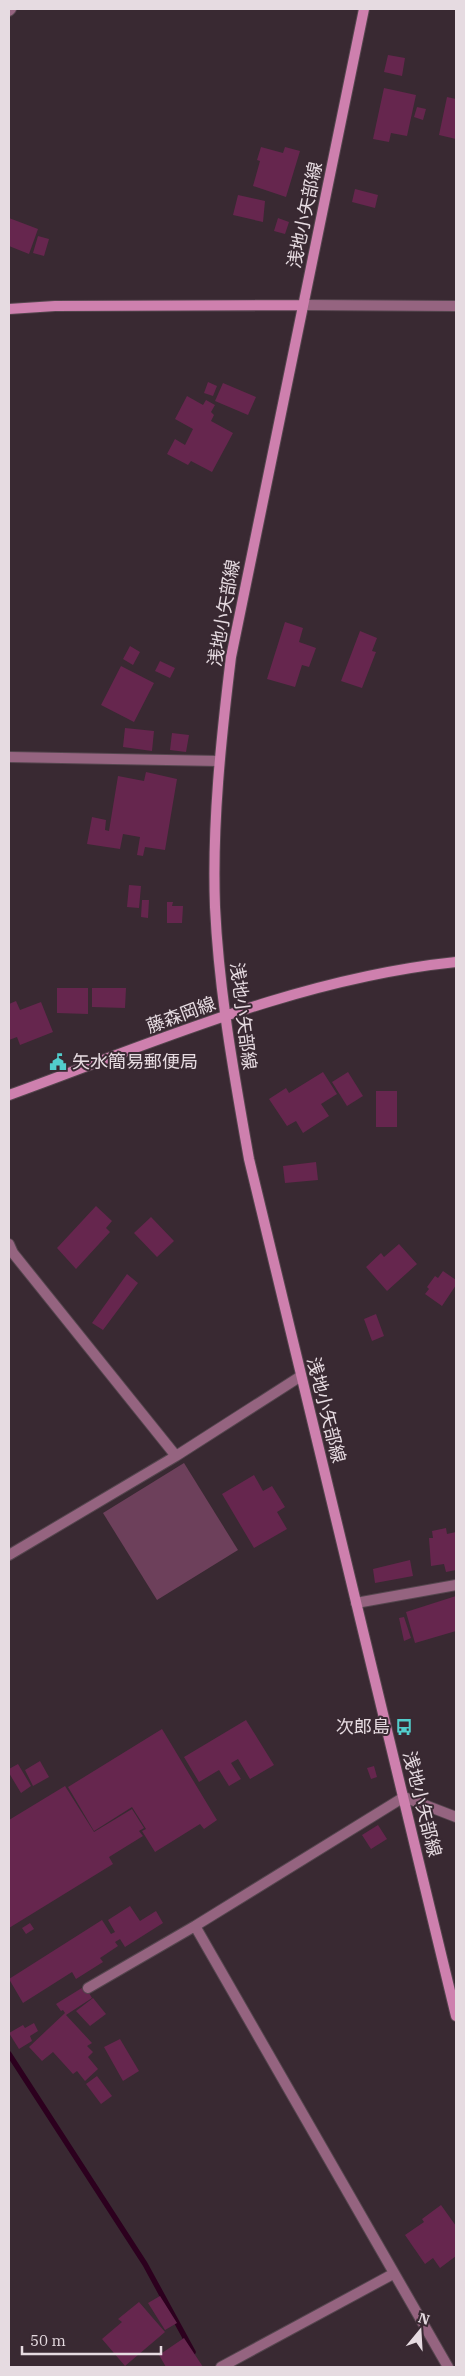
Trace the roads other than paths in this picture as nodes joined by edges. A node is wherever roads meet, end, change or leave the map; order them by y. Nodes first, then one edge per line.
1 (364, 9) edge
2 (303, 306) junction
3 (456, 306) edge
4 (9, 309) edge
5 (9, 757) edge
6 (219, 761) junction
7 (456, 962) edge
8 (224, 1016) junction
9 (9, 1095) edge
10 (9, 1244) edge
11 (301, 1376) junction
12 (176, 1456) junction
13 (9, 1555) edge
14 (456, 1585) edge
15 (356, 1603) junction
16 (404, 1797) junction
17 (456, 1817) edge
18 (195, 1926) junction
19 (88, 1988) dead end
20 (456, 2016) edge
21 (393, 2274) junction
22 (221, 2367) edge
23 (448, 2367) edge

1 - 2 main road, 浅地小矢部線
2 - 3 street
2 - 4 main road
2 - 6 main road, 浅地小矢部線
5 - 6 street
6 - 8 main road, 浅地小矢部線
7 - 8 main road, 藤森岡線
8 - 9 main road, 藤森岡線
8 - 11 main road, 浅地小矢部線
10 - 12 street
11 - 12 street
11 - 15 main road, 浅地小矢部線
12 - 13 street
14 - 15 street
15 - 16 main road, 浅地小矢部線
16 - 17 street
16 - 18 street
16 - 20 main road, 浅地小矢部線
18 - 19 street
18 - 21 street
21 - 22 street
21 - 23 street

